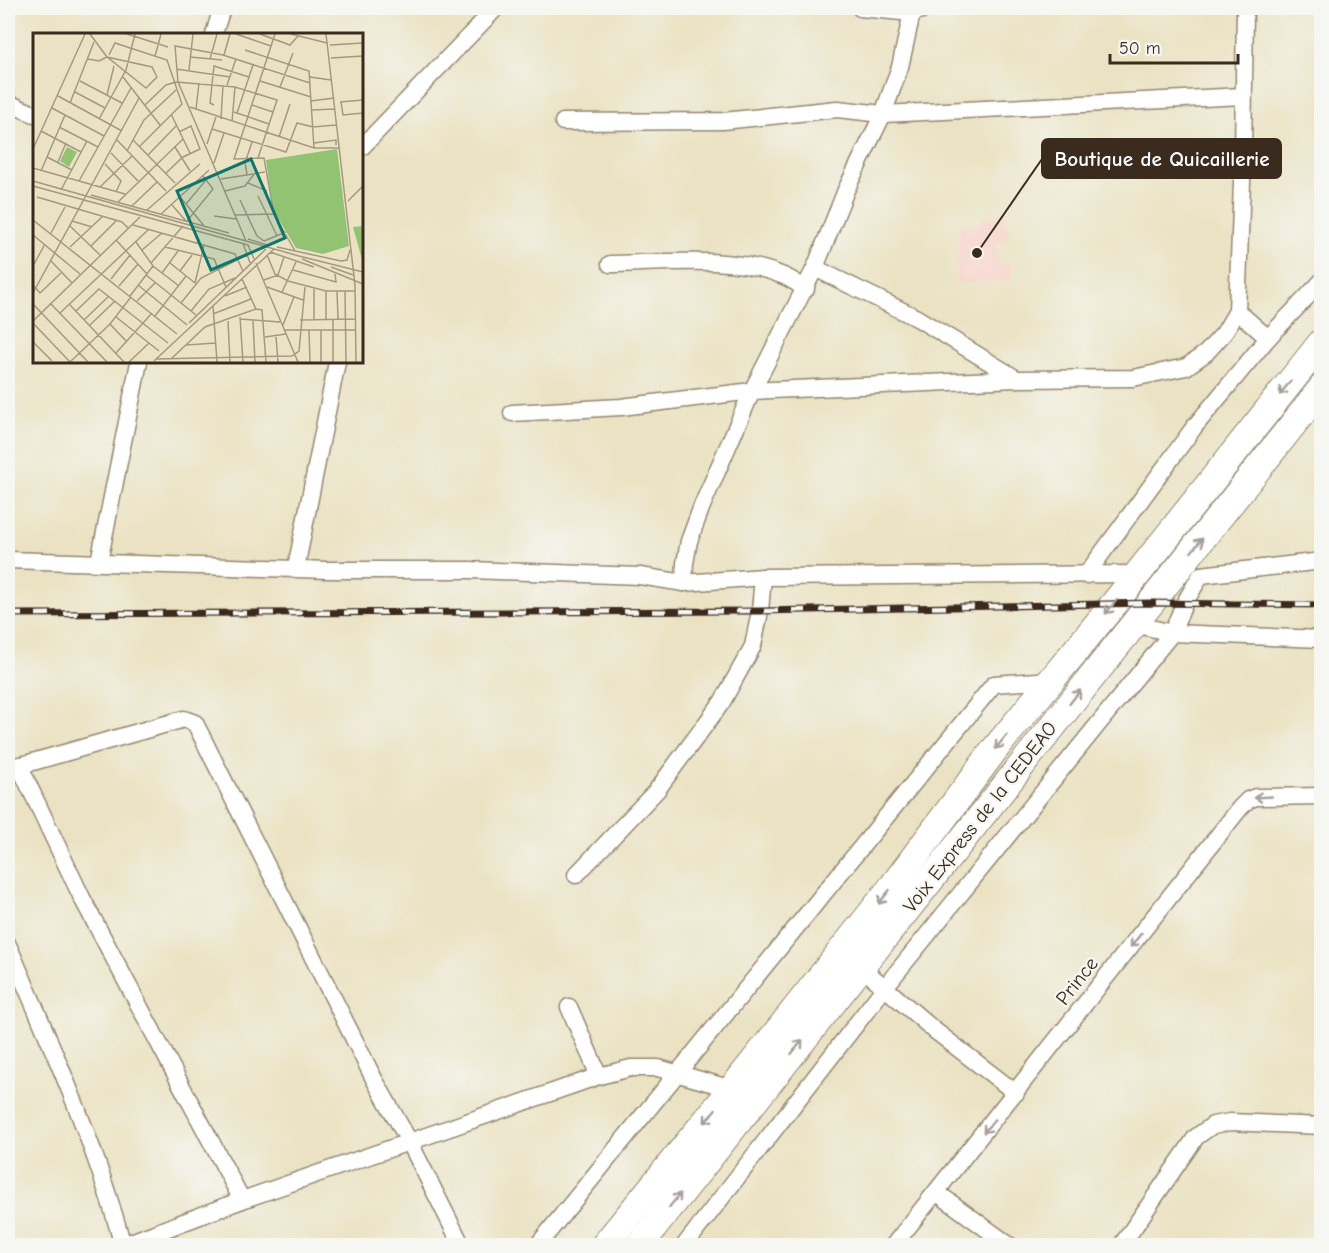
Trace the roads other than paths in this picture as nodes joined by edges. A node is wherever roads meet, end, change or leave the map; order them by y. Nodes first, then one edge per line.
1 (222, 8) edge
2 (496, 8) edge
3 (860, 8) edge
4 (929, 8) edge
5 (1245, 8) edge
6 (912, 13) junction
7 (216, 33) edge
8 (1244, 96) junction
9 (8, 103) edge
10 (33, 114) edge
11 (883, 114) junction
12 (563, 122) dead end
13 (363, 146) edge
14 (610, 264) dead end
15 (815, 268) junction
16 (1322, 281) edge
17 (806, 289) junction
18 (1237, 311) junction
19 (1268, 338) junction
20 (1322, 342) edge
21 (139, 363) edge
22 (338, 363) edge
23 (1017, 379) junction
24 (1322, 388) edge
25 (752, 391) junction
26 (512, 413) dead end
27 (8, 560) edge
28 (1322, 561) edge
29 (99, 562) junction
30 (296, 568) junction
31 (1086, 574) junction
32 (1137, 574) junction
33 (763, 577) junction
34 (684, 583) junction
35 (1134, 624) junction
36 (1172, 633) junction
37 (1322, 639) edge
38 (1051, 680) junction
39 (13, 767) edge
40 (1322, 796) edge
41 (576, 875) dead end
42 (8, 945) edge
43 (861, 967) junction
44 (885, 987) junction
45 (569, 1007) dead end
46 (677, 1073) junction
47 (599, 1076) junction
48 (732, 1089) junction
49 (1016, 1093) junction
50 (1322, 1126) edge
51 (409, 1141) junction
52 (936, 1192) junction
53 (242, 1200) junction
54 (123, 1245) edge
55 (462, 1245) edge
56 (537, 1245) edge
57 (604, 1245) edge
58 (639, 1245) edge
59 (684, 1245) edge
60 (894, 1245) edge
61 (1010, 1245) edge
62 (1121, 1245) edge

1 - 7 street
2 - 13 street
3 - 6 street
4 - 6 street
5 - 8 street
6 - 11 street
8 - 11 street
8 - 18 street
9 - 10 street
11 - 12 street
11 - 15 street
14 - 17 street
15 - 17 street
15 - 23 street
16 - 19 street
17 - 25 street
18 - 19 street
18 - 23 street
19 - 31 street
20 -> 32 main road
21 - 29 street
22 - 30 street
23 - 25 street
35 -> 24 main road, Voix Express de la CEDEAO
25 - 26 street
25 - 34 street
27 - 29 street
28 - 36 street
29 - 30 street
30 - 34 street
31 - 32 street
31 - 33 street
32 -> 38 main road
33 - 34 street
33 - 41 street
35 - 36 street
43 -> 35 main road, Voix Express de la CEDEAO
36 - 37 street
36 - 44 street
38 - 46 street
38 -> 48 main road
39 - 51 street
39 - 53 street
40 -> 49 street, Prince
42 - 54 street
43 - 44 street
58 -> 43 main road, Voix Express de la CEDEAO
44 - 49 street
44 - 59 street
45 - 47 street
46 - 47 street
46 - 48 street
46 - 56 street
47 - 51 street
48 -> 57 main road
49 -> 52 street, Prince
50 - 62 street
51 - 53 street
51 - 55 street
52 - 60 street, Prince
52 - 61 street
53 - 54 street

